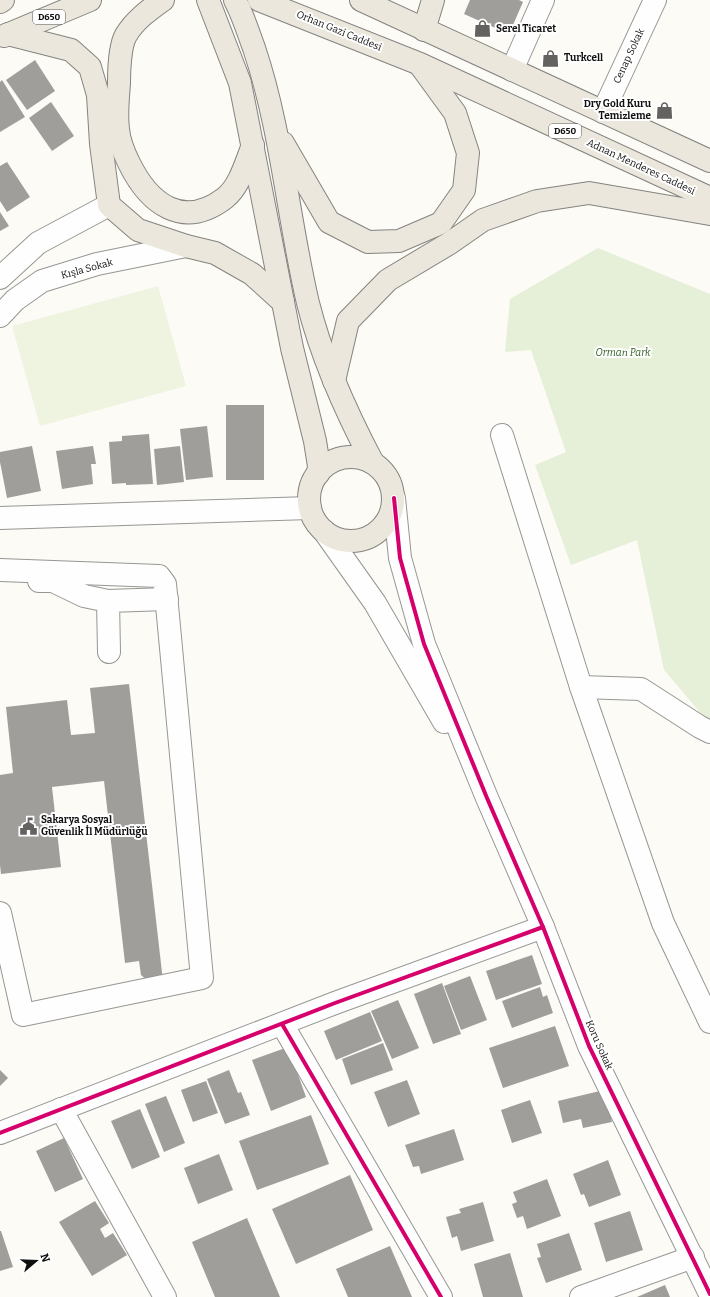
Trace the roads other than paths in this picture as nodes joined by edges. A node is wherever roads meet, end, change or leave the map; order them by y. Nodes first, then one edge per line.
1 (3, 0) edge
2 (90, 0) edge
3 (163, 0) edge
4 (208, 0) edge
5 (235, 0) edge
6 (258, 0) edge
7 (361, 0) edge
8 (434, 0) edge
9 (543, 0) edge
10 (654, 0) edge
11 (0, 2) edge
12 (424, 30) junction
13 (4, 37) edge
14 (420, 64) junction
15 (512, 70) junction
16 (603, 112) junction
17 (275, 129) junction
18 (253, 145) junction
19 (710, 162) edge
20 (710, 198) edge
21 (109, 205) junction
22 (710, 214) edge
23 (186, 246) junction
24 (0, 278) edge
25 (283, 302) junction
26 (0, 316) edge
27 (334, 383) junction
28 (502, 435) dead end
29 (373, 462) junction
30 (318, 474) junction
31 (394, 498) junction
32 (310, 508) junction
33 (0, 518) edge
34 (324, 531) junction
35 (0, 570) edge
36 (0, 581) edge
37 (167, 599) junction
38 (108, 601) junction
39 (109, 652) dead end
40 (581, 687) junction
41 (710, 732) edge
42 (487, 798) junction
43 (0, 913) edge
44 (543, 927) junction
45 (710, 1022) edge
46 (282, 1024) junction
47 (61, 1109) junction
48 (0, 1133) edge
49 (693, 1258) junction
50 (710, 1294) edge
51 (165, 1297) edge
52 (441, 1297) edge
53 (581, 1297) edge

1 - 11 main road
2 - 13 main road, D650
3 - 18 main road
4 - 18 main road
5 - 17 main road
6 - 14 main road, Orhan Gazi Caddesi / D650
7 - 12 main road
8 - 12 main road
9 - 15 street
10 - 16 street, Cenap Sokak
12 - 15 main road
13 - 21 main road
14 - 17 main road
14 - 20 main road, Adnan Menderes Caddesi / D650
15 - 16 main road
16 - 19 main road
17 - 27 main road
18 - 25 main road
21 - 23 main road
21 - 24 street
22 - 27 main road
23 - 25 main road
23 - 26 street, Kışla Sokak
25 - 30 main road
27 - 29 main road
28 - 40 street
29 - 30 main road
29 - 31 main road
30 - 32 main road
31 - 34 main road
31 - 42 street
32 - 33 street
32 - 34 main road
34 - 42 street
35 - 37 street
36 - 38 street
37 - 38 street
37 - 43 street
38 - 39 street
40 - 41 street
40 - 45 street
42 - 44 street, Koru Sokak
44 - 46 street
44 - 49 street, Koru Sokak
46 - 47 street
46 - 52 street
47 - 48 street
47 - 51 street
49 - 50 street, Koru Sokak
49 - 53 street

